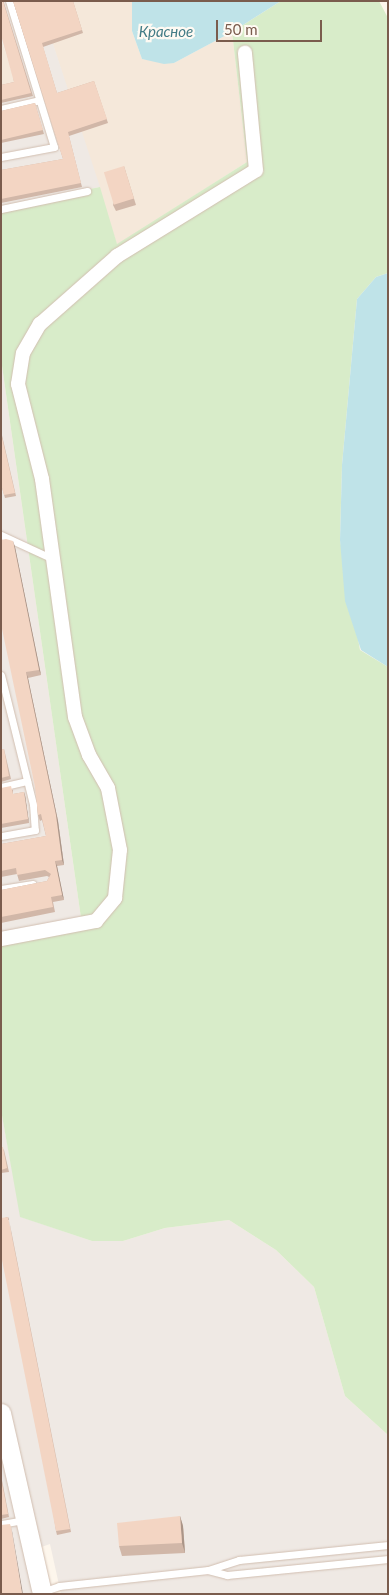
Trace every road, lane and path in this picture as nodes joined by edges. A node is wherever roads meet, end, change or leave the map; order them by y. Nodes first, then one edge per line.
1 (10, 1) edge
2 (245, 53) dead end
3 (39, 100) junction
4 (1, 109) edge
5 (1, 157) edge
6 (87, 191) dead end
7 (1, 209) edge
8 (1, 535) edge
9 (53, 559) junction
10 (1, 676) edge
11 (27, 782) junction
12 (1, 787) edge
13 (1, 836) edge
14 (39, 883) edge
15 (1, 889) edge
16 (1, 939) edge
17 (1, 1413) edge
18 (24, 1520) junction
19 (1, 1524) edge
20 (388, 1546) edge
21 (388, 1559) edge
22 (208, 1570) junction
23 (42, 1593) edge

1 - 3 lane
2 - 9 street
3 - 4 lane
3 - 5 lane
6 - 7 lane
8 - 9 lane
9 - 16 street
10 - 11 lane
11 - 12 lane
11 - 13 lane
14 - 15 lane
17 - 18 street
18 - 19 lane
18 - 23 street
20 - 22 lane
21 - 22 lane
22 - 23 lane

